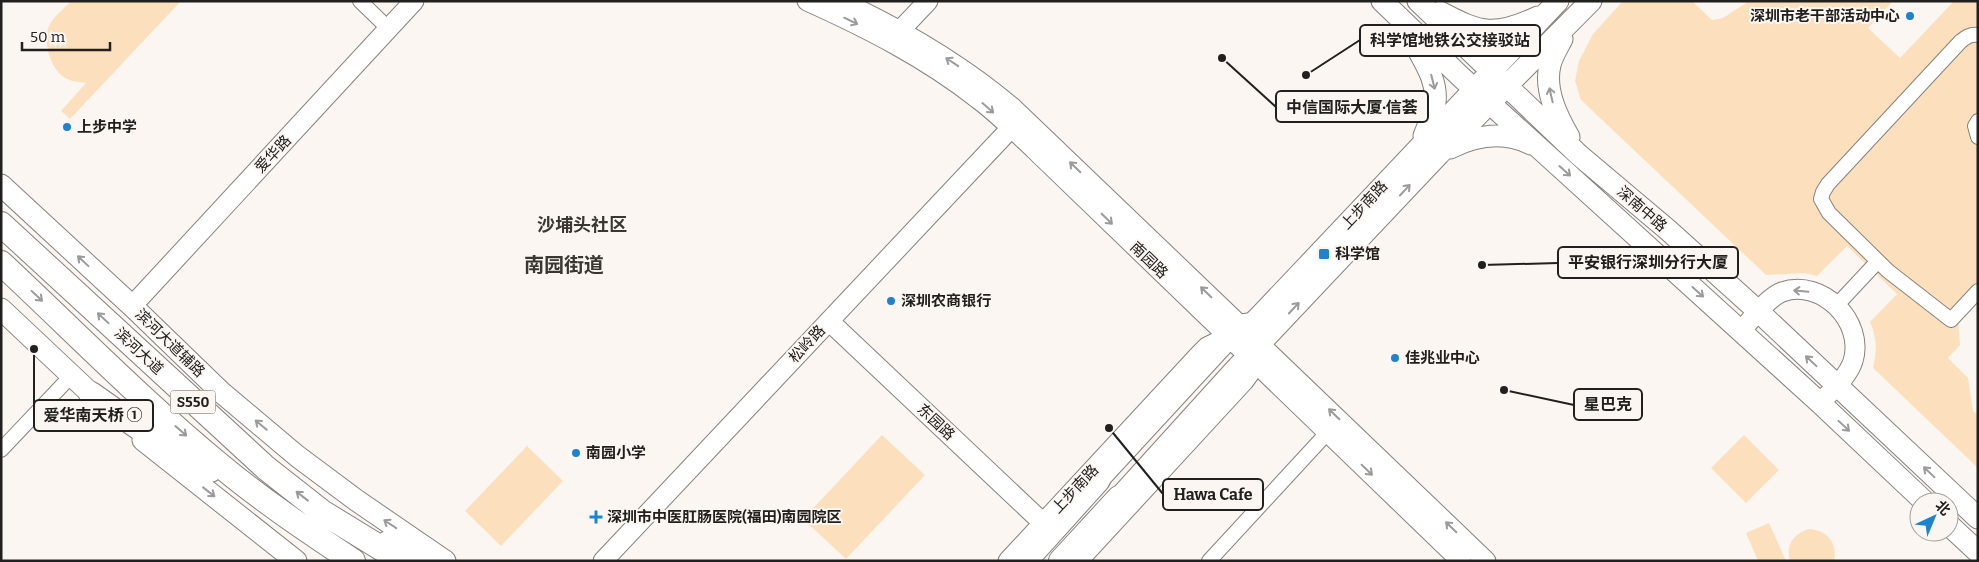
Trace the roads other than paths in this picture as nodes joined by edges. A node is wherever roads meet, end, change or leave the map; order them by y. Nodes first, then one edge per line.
1 (360, 1) edge
2 (414, 1) edge
3 (807, 1) edge
4 (841, 1) edge
5 (928, 1) edge
6 (1382, 1) edge
7 (1420, 1) edge
8 (1591, 1) edge
9 (1553, 7) edge
10 (1405, 22) junction
11 (1569, 25) junction
12 (389, 29) junction
13 (1978, 35) edge
14 (896, 36) junction
15 (1492, 71) junction
16 (1508, 86) junction
17 (1475, 88) junction
18 (1491, 103) junction
19 (1978, 121) edge
20 (1011, 128) junction
21 (1978, 137) edge
22 (1421, 144) junction
23 (1545, 153) junction
24 (1439, 154) junction
25 (1579, 155) junction
26 (1, 186) edge
27 (1, 224) edge
28 (1878, 261) junction
29 (1, 262) edge
30 (1978, 291) edge
31 (132, 306) junction
32 (1836, 306) junction
33 (1, 309) edge
34 (1758, 312) junction
35 (829, 321) junction
36 (1235, 331) junction
37 (1741, 331) junction
38 (1255, 354) junction
39 (71, 376) junction
40 (1836, 385) junction
41 (91, 394) junction
42 (1820, 403) junction
43 (1328, 432) junction
44 (1, 450) edge
45 (1098, 480) joint
46 (1914, 492) edge
47 (1119, 498) joint
48 (278, 511) junction
49 (322, 512) junction
50 (1978, 518) edge
51 (1043, 523) junction
52 (306, 530) junction
53 (1959, 534) edge
54 (1978, 552) edge
55 (1075, 560) edge
56 (296, 561) edge
57 (337, 561) edge
58 (353, 561) edge
59 (402, 561) edge
60 (427, 561) edge
61 (445, 561) edge
62 (603, 561) edge
63 (1008, 561) edge
64 (1025, 561) edge
65 (1209, 561) edge
66 (1461, 561) edge
67 (1486, 561) edge

1 - 12 street
2 - 12 street, 爱华路
3 -> 14 street, 南园路
4 - 14 street, 南园路
5 - 14 street
6 - 10 main road, 深南中路
7 - 9 main road
7 - 15 main road, 深南中路
8 - 11 main road
9 - 15 main road, 上步南路
10 - 17 main road, 深南中路
10 -> 22 main road
11 - 16 main road, 上步南路
25 -> 11 main road
12 - 31 street, 爱华路
13 - 28 street
14 -> 20 street, 南园路
36 -> 14 street, 南园路
15 - 16 main road, 深南中路
15 - 17 main road, 上步南路
16 - 18 main road, 上步南路
16 - 25 main road, 深南中路
17 - 18 main road, 深南中路
17 - 22 main road, 上步南路
18 - 23 main road, 深南中路
18 - 24 main road, 上步南路
19 - 21 street
20 - 35 street, 松岭路
20 -> 36 street, 南园路
22 - 36 main road, 上步南路
23 - 24 main road
23 -> 37 main road, 深南中路
38 -> 24 main road, 上步南路
25 - 34 main road, 深南中路
31 -> 26 main road, 滨河大道辅路
49 -> 27 highway, 滨河大道 / S550
28 - 30 street
28 - 32 street
29 -> 48 highway, 滨河大道 / S550
61 -> 31 main road, 滨河大道辅路
32 -> 34 street
32 - 40 street
33 - 39 main road
34 - 37 street
40 -> 34 main road, 深南中路
35 - 51 street, 东园路
35 - 62 street, 松岭路
36 - 38 street, 南园路
36 - 45 main road, 上步南路
36 - 51 street, 上步南路
37 - 42 main road, 深南中路
38 - 43 street, 南园路
38 - 47 main road, 上步南路
38 - 55 street, 上步南路
67 -> 38 street, 南园路
39 - 41 main road
39 - 44 street
40 - 42 street
50 -> 40 main road, 深南中路
41 - 48 highway
41 -> 56 main road
42 -> 46 main road, 深南中路
43 - 65 street
43 -> 66 street, 南园路
45 - 64 highway
47 - 55 highway
48 - 52 highway, 滨河大道 / S550
49 - 59 highway, 滨河大道 / S550
49 - 60 highway
51 - 63 street, 上步南路
52 - 57 highway
52 - 58 highway, 滨河大道 / S550
53 - 54 main road

